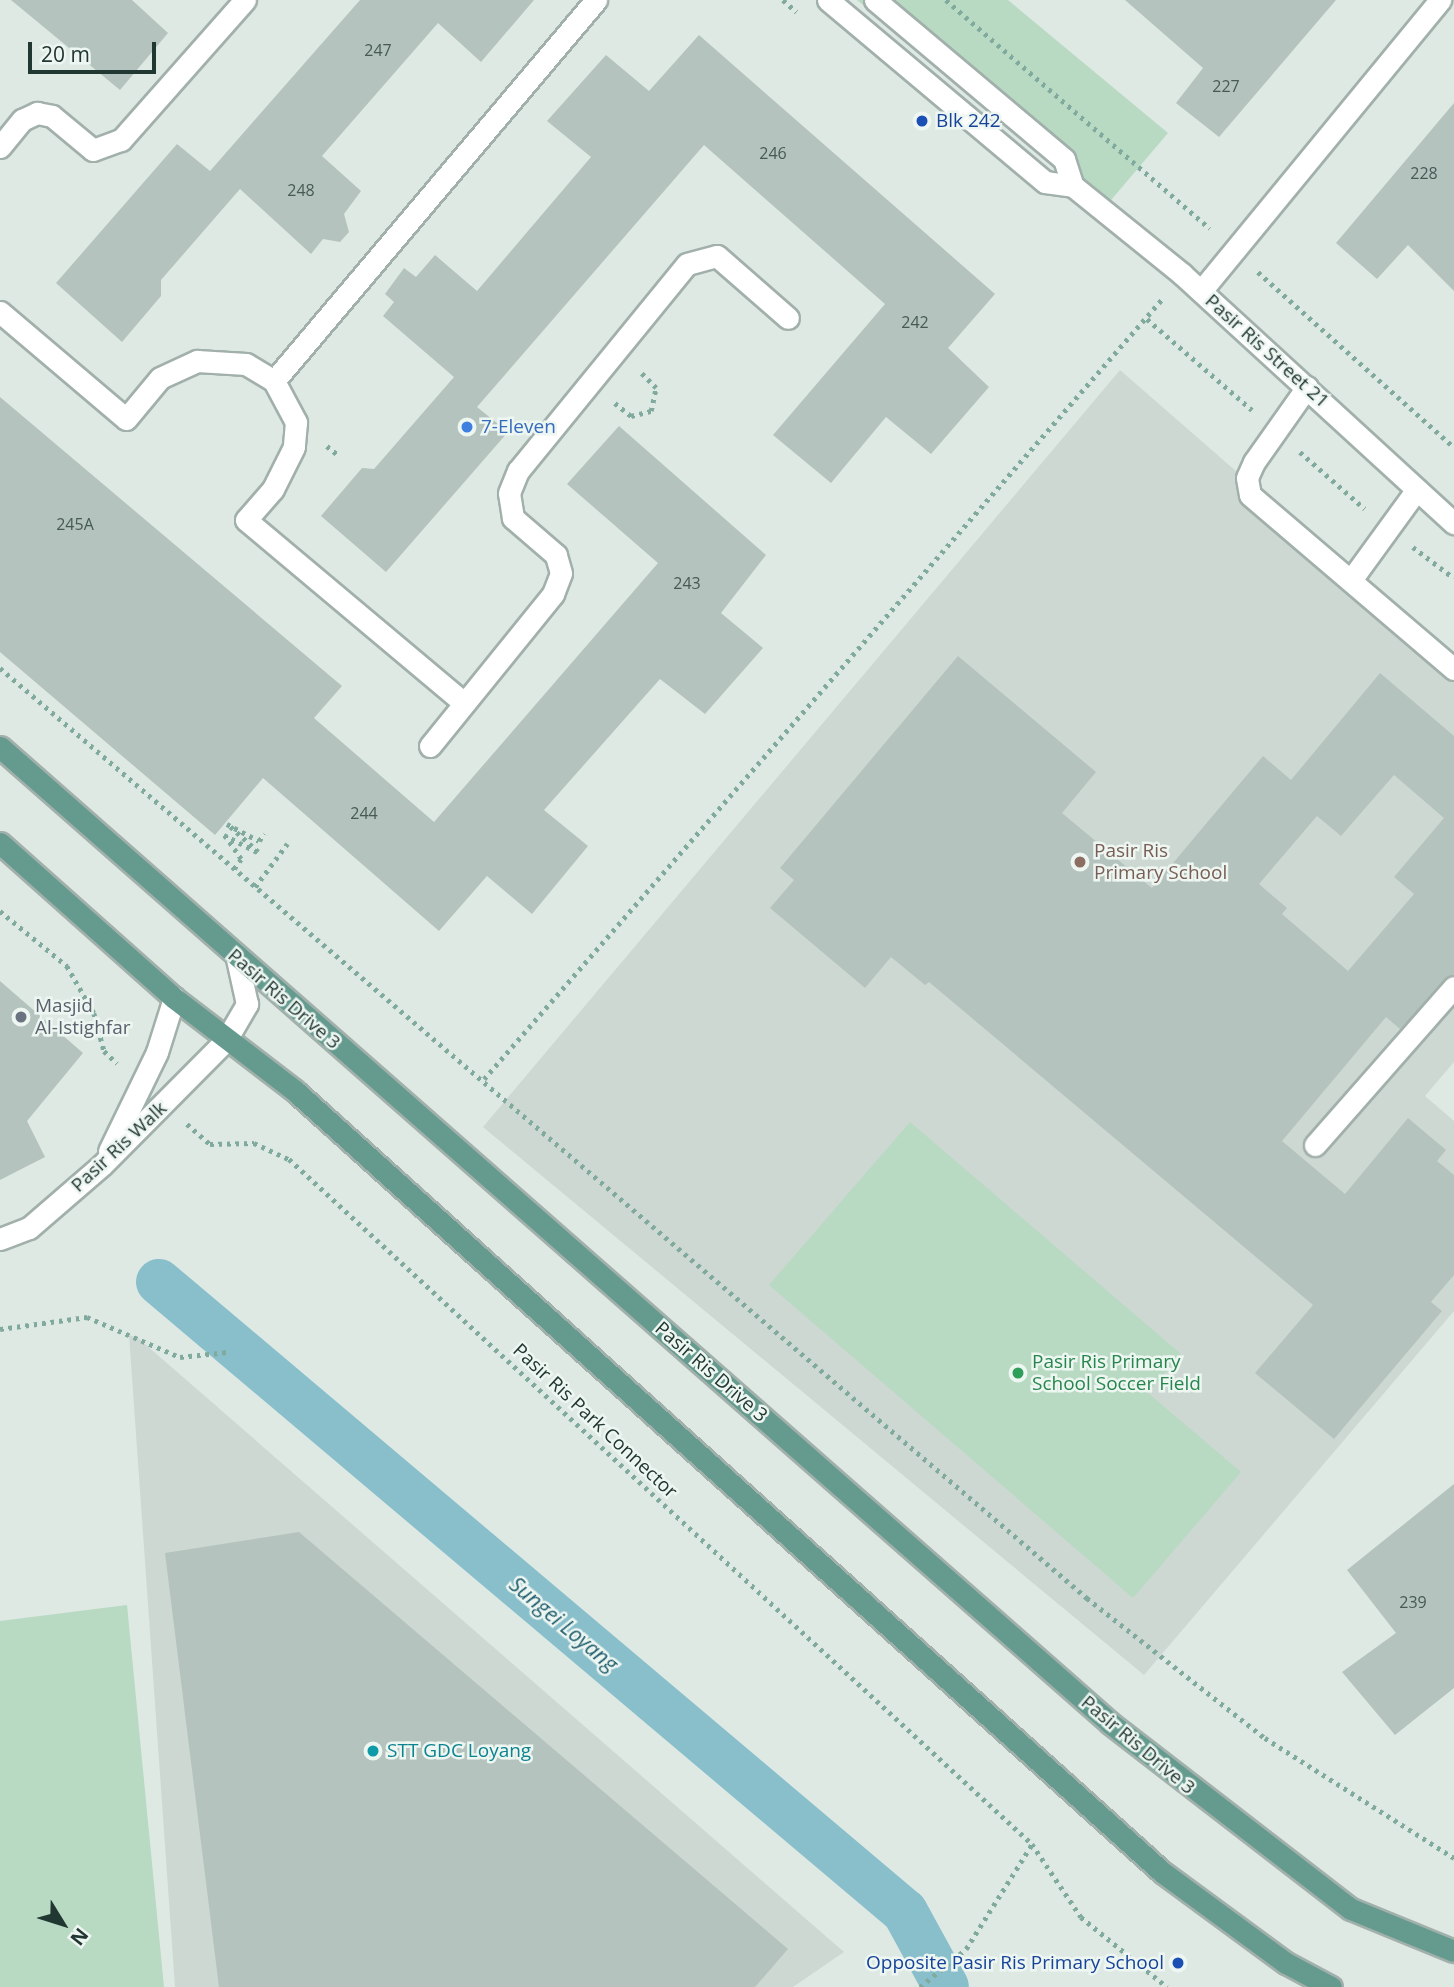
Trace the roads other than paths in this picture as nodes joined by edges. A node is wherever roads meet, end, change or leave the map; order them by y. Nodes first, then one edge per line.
1 (245, 0) edge
2 (596, 0) edge
3 (828, 0) edge
4 (875, 0) edge
5 (1440, 0) edge
6 (0, 147) edge
7 (1073, 186) junction
8 (1201, 291) junction
9 (0, 312) edge
10 (788, 318) dead end
11 (274, 382) junction
12 (1307, 387) junction
13 (1417, 489) junction
14 (1454, 523) edge
15 (1351, 580) junction
16 (1454, 669) edge
17 (464, 703) junction
18 (430, 746) dead end
19 (0, 747) edge
20 (0, 843) edge
21 (237, 959) junction
22 (1454, 987) edge
23 (174, 998) junction
24 (226, 1040) junction
25 (1315, 1145) dead end
26 (102, 1165) junction
27 (0, 1239) edge
28 (1454, 1951) edge
29 (1331, 1987) edge

1 - 6 street
2 - 11 street
3 - 7 street, Pasir Ris Street 21
4 - 7 street, Pasir Ris Street 21
5 - 8 street
7 - 8 street, Pasir Ris Street 21
8 - 12 street, Pasir Ris Street 21
9 - 11 street
10 - 17 street
11 - 17 street
12 - 13 street, Pasir Ris Street 21
12 - 15 street
13 - 14 street, Pasir Ris Street 21
13 - 15 street
15 - 16 street
17 - 18 street
19 - 21 main road, Pasir Ris Drive 3
20 - 23 main road
21 - 24 street, Pasir Ris Walk
21 - 28 main road, Pasir Ris Drive 3
22 - 25 street
23 - 24 main road
23 - 26 street
24 - 26 street, Pasir Ris Walk
24 - 29 main road
26 - 27 street, Pasir Ris Walk

